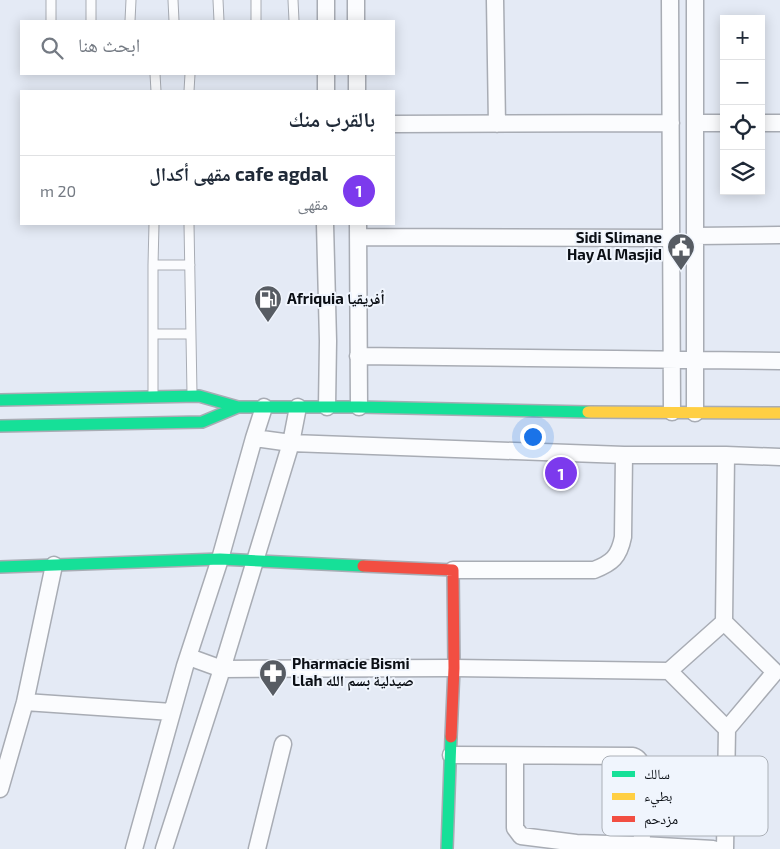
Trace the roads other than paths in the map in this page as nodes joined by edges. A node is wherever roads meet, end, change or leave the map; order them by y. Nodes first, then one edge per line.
1 (51, 0) edge
2 (91, 0) edge
3 (131, 0) edge
4 (173, 0) edge
5 (218, 0) edge
6 (256, 0) edge
7 (293, 0) edge
8 (326, 0) edge
9 (356, 0) edge
10 (495, 0) edge
11 (670, 0) edge
12 (695, 0) edge
13 (51, 20) edge
14 (92, 20) edge
15 (130, 20) edge
16 (174, 20) edge
17 (218, 20) edge
18 (256, 20) edge
19 (294, 20) edge
20 (326, 20) edge
21 (356, 20) edge
22 (155, 75) edge
23 (190, 75) edge
24 (326, 75) edge
25 (357, 75) edge
26 (156, 90) edge
27 (189, 90) edge
28 (326, 90) edge
29 (357, 90) edge
30 (671, 123) junction
31 (695, 123) junction
32 (720, 123) edge
33 (765, 123) edge
34 (780, 123) edge
35 (395, 124) edge
36 (497, 124) junction
37 (154, 225) edge
38 (189, 225) edge
39 (325, 225) edge
40 (358, 230) edge
41 (780, 235) edge
42 (695, 236) junction
43 (671, 238) junction
44 (152, 265) junction
45 (190, 265) junction
46 (153, 334) junction
47 (191, 334) junction
48 (358, 356) junction
49 (671, 360) junction
50 (695, 360) junction
51 (780, 361) edge
52 (192, 396) junction
53 (153, 397) junction
54 (0, 400) edge
55 (238, 407) junction
56 (264, 407) junction
57 (298, 407) junction
58 (327, 407) junction
59 (359, 407) junction
60 (672, 412) junction
61 (695, 412) junction
62 (780, 413) edge
63 (0, 426) edge
64 (254, 438) junction
65 (291, 443) junction
66 (624, 455) junction
67 (726, 455) junction
68 (780, 457) edge
69 (220, 559) junction
70 (255, 561) junction
71 (54, 565) junction
72 (0, 567) edge
73 (453, 570) junction
74 (724, 622) junction
75 (189, 657) junction
76 (454, 668) junction
77 (222, 669) junction
78 (669, 670) junction
79 (777, 672) edge
80 (26, 702) junction
81 (172, 712) junction
82 (726, 729) junction
83 (283, 744) dead end
84 (451, 754) junction
85 (516, 756) junction
86 (602, 756) edge
87 (602, 756) edge
88 (633, 756) edge
89 (726, 756) edge
90 (0, 789) edge
91 (642, 836) edge
92 (725, 836) edge
93 (642, 845) junction
94 (576, 846) edge
95 (134, 849) edge
96 (164, 849) edge
97 (257, 849) edge
98 (447, 849) edge
99 (713, 849) edge
100 (725, 849) edge

1 - 13 lane
2 - 14 lane
3 - 15 lane
4 - 16 lane
5 - 17 lane
6 - 18 lane
7 - 19 lane
8 - 20 street
9 - 21 street
10 - 36 street
11 - 30 street
12 - 31 street
22 - 26 lane
23 - 27 lane
24 - 28 street
25 - 29 street
30 - 36 street
30 - 43 street
31 - 32 street
31 - 42 street
33 - 34 street
35 - 36 street
37 - 44 lane
38 - 45 lane
39 - 58 street
40 - 43 street
40 - 48 street
41 - 42 street
42 - 50 street
43 - 49 street
44 - 45 lane
44 - 46 lane
45 - 47 lane
46 - 47 lane
46 - 53 lane
47 - 52 lane
48 - 49 street
48 - 59 street
49 - 50 street
49 - 60 street
50 - 51 street
50 - 61 street
52 - 53 main road
52 - 55 main road
53 - 54 main road
55 - 56 main road
55 - 63 main road
56 - 57 main road
56 - 64 street
57 - 58 main road
57 - 65 street
58 - 59 main road
59 - 60 main road
60 - 61 main road
61 - 62 main road
64 - 65 street
64 - 69 street
65 - 66 street
65 - 70 street
66 - 67 street
66 - 73 street
67 - 68 street
67 - 74 street
69 - 70 main road
69 - 71 main road
69 - 75 street
70 - 73 main road
70 - 77 street
71 - 72 main road
71 - 80 street
73 - 76 main road
74 - 78 street
74 - 79 street
75 - 77 street
75 - 81 street
76 - 77 street
76 - 78 street
76 - 84 main road
77 - 96 street
78 - 82 street
79 - 82 street
80 - 81 street
80 - 90 street
81 - 95 street
82 - 89 street
83 - 97 street
84 - 85 street
84 - 98 main road
85 - 86 street
85 - 94 street
87 - 88 street
91 - 93 street
92 - 100 street
93 - 94 street
93 - 99 street

